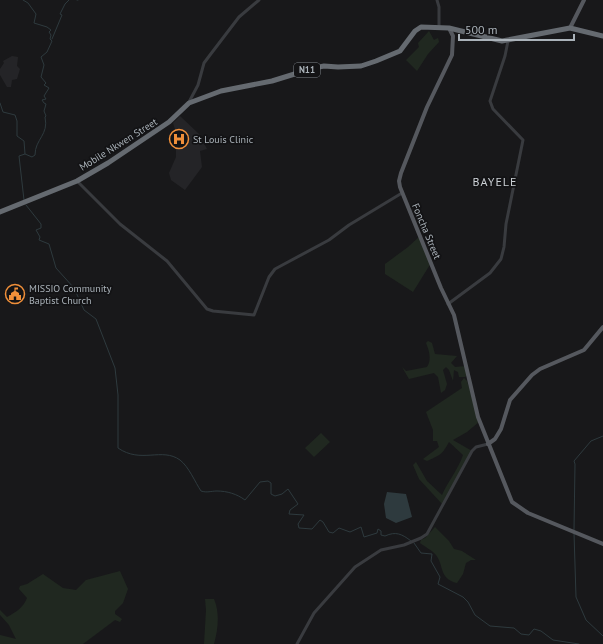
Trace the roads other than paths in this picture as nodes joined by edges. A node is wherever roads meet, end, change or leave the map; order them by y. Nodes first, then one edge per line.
1 (260, 0) edge
2 (437, 0) edge
3 (584, 0) edge
4 (439, 26) junction
5 (449, 28) junction
6 (570, 28) junction
7 (603, 36) edge
8 (508, 41) junction
9 (189, 102) junction
10 (77, 181) junction
11 (402, 193) junction
12 (0, 212) edge
13 (448, 304) junction
14 (603, 327) edge
15 (488, 444) junction
16 (603, 544) edge
17 (297, 644) edge

1 - 9 street
2 - 4 street
3 - 6 main road
4 - 5 highway, Mobile Nkwen Street / N11
4 - 9 highway, Mobile Nkwen Street / N11
5 - 8 highway, Mobile Nkwen Street / N11
5 - 11 main road, Foncha Street
6 - 7 highway, Mobile Nkwen Street / N11
6 - 8 highway, Mobile Nkwen Street / N11
8 - 13 street
9 - 10 highway, Mobile Nkwen Street / N11
10 - 11 street
10 - 12 highway, Mobile Nkwen Street / N11
11 - 13 main road, Foncha Street
13 - 15 main road, Foncha Street
14 - 15 main road
15 - 16 main road, Foncha Street
15 - 17 street

